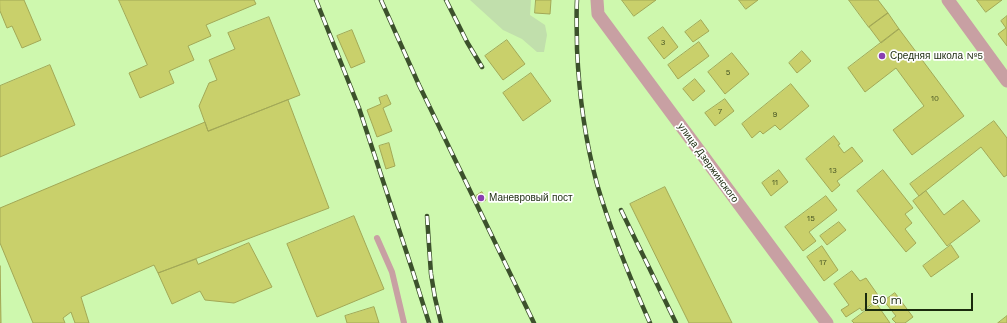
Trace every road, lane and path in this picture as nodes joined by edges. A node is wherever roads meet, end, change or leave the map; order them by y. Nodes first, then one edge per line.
1 (598, 0) edge
2 (948, 0) edge
3 (1007, 82) edge
4 (377, 238) dead end
5 (404, 323) edge
6 (826, 323) edge

1 - 6 street, улица Дзержинского
2 - 3 street
4 - 5 lane

